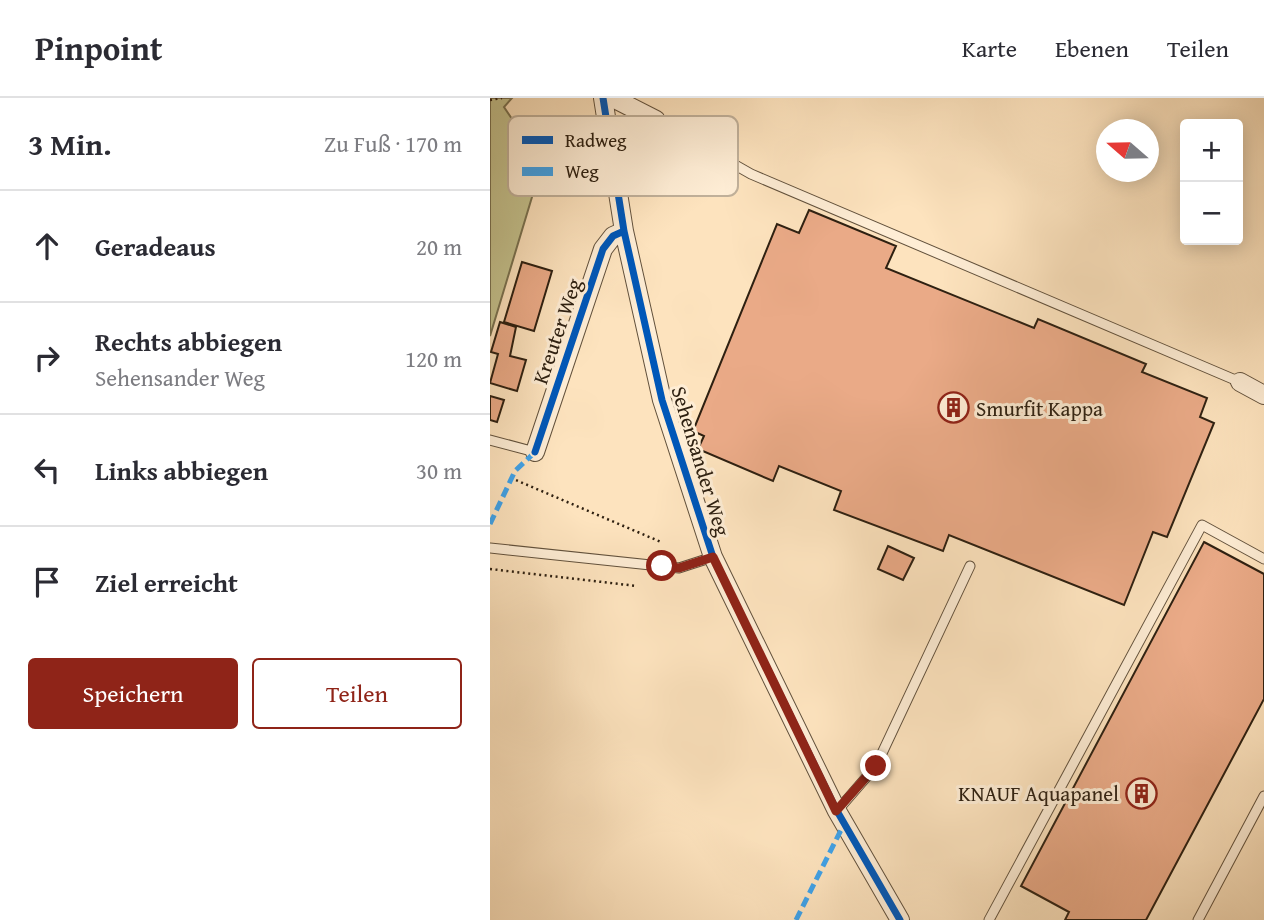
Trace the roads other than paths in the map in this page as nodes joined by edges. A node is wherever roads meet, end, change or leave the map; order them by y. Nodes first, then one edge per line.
1 (603, 98) edge
2 (612, 98) edge
3 (606, 116) edge
4 (648, 116) edge
5 (738, 167) edge
6 (618, 196) edge
7 (624, 231) junction
8 (1240, 382) joint
9 (1264, 395) edge
10 (490, 440) edge
11 (535, 452) joint
12 (490, 548) edge
13 (713, 557) junction
14 (1264, 559) edge
15 (970, 566) dead end
16 (1264, 796) edge
17 (836, 811) junction
18 (900, 920) edge
19 (989, 920) edge
20 (1198, 920) edge

1 - 3 street, Sehensander Weg
2 - 4 street
5 - 8 lane
6 - 7 street, Sehensander Weg
7 - 11 street, Kreuter Weg
7 - 13 street, Sehensander Weg
8 - 9 street
10 - 11 lane, Kreuter Weg
12 - 13 lane
13 - 17 street, Sehensander Weg
14 - 19 lane
15 - 17 lane
16 - 20 lane
17 - 18 street, Sehensander Weg

